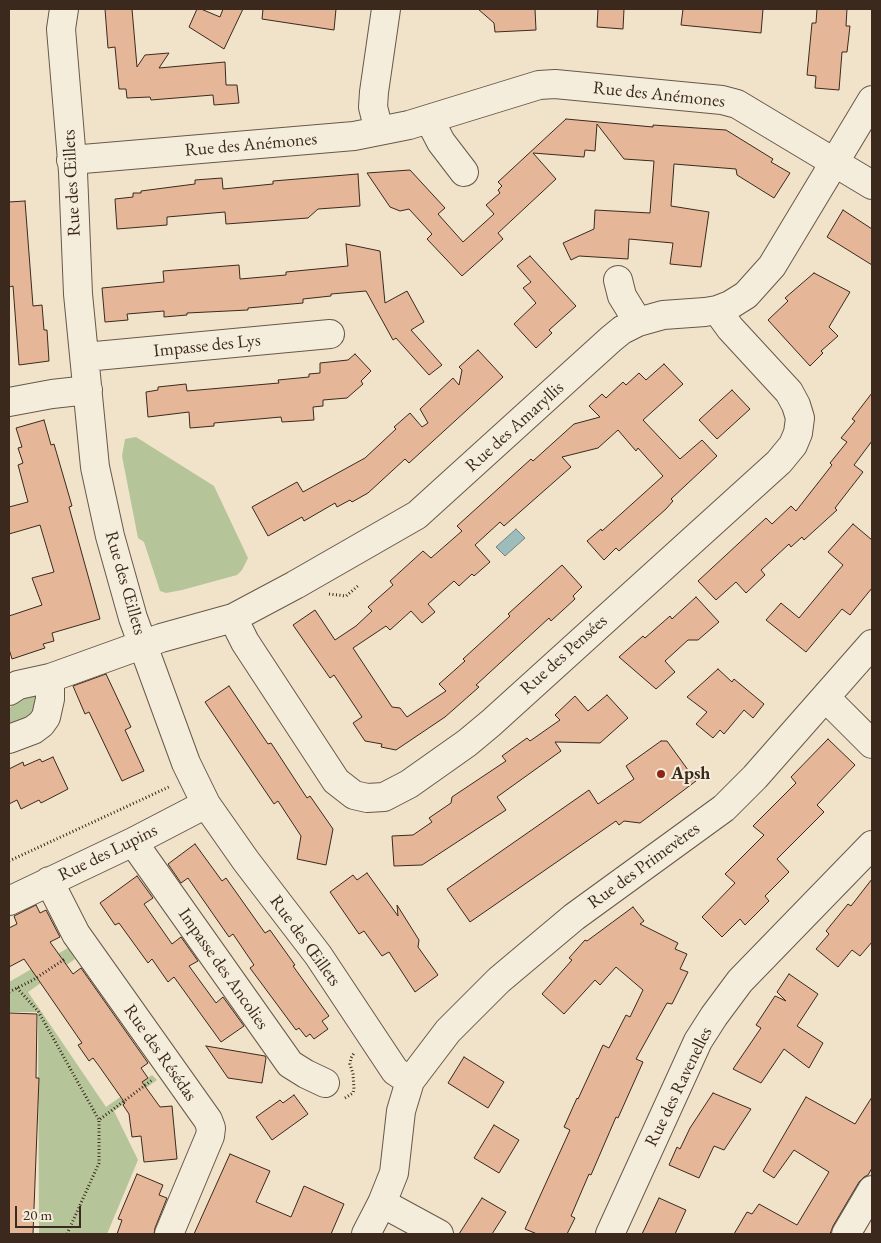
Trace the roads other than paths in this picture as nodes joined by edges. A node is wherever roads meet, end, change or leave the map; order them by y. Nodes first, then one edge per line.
1 (64, 9) edge
2 (386, 9) edge
3 (872, 100) edge
4 (429, 119) junction
5 (379, 131) junction
6 (71, 160) junction
7 (836, 162) junction
8 (464, 172) dead end
9 (872, 185) edge
10 (618, 280) dead end
11 (717, 310) junction
12 (638, 322) junction
13 (330, 334) dead end
14 (85, 357) junction
15 (88, 390) junction
16 (9, 402) edge
17 (233, 618) junction
18 (872, 644) edge
19 (143, 645) junction
20 (50, 678) junction
21 (9, 691) edge
22 (826, 698) junction
23 (9, 739) edge
24 (872, 744) edge
25 (206, 804) junction
26 (133, 842) junction
27 (872, 845) edge
28 (50, 881) junction
29 (9, 901) edge
30 (410, 1081) junction
31 (325, 1083) dead end
32 (872, 1190) edge
33 (382, 1203) junction
34 (175, 1232) edge
35 (366, 1234) edge
36 (439, 1234) edge
37 (610, 1234) edge
38 (846, 1234) edge

1 - 6 street, Rue des Œillets
2 - 5 street
3 - 7 street, Rue des Amaryllis
4 - 5 street, Rue des Anémones
4 - 7 street, Rue des Anémones
4 - 8 street
5 - 6 street, Rue des Anémones
6 - 14 street, Rue des Œillets
7 - 9 street, Rue des Anémones
7 - 11 street, Rue des Amaryllis
10 - 12 street
11 - 12 street, Rue des Amaryllis
11 - 17 street, Rue des Pensées
12 - 17 street, Rue des Amaryllis
13 - 14 street, Impasse des Lys
14 - 15 street, Rue des Œillets
15 - 16 street
15 - 19 street, Rue des Œillets
17 - 19 street, Rue des Amaryllis
18 - 22 street, Rue des Primevères
19 - 20 street, Rue des Amaryllis
19 - 25 street, Rue des Œillets
20 - 21 street, Rue des Amaryllis
20 - 23 street
22 - 24 street
22 - 30 street, Rue des Primevères
25 - 26 street, Rue des Lupins
25 - 30 street, Rue des Œillets
26 - 28 street, Rue des Lupins
26 - 31 street, Impasse des Ancolies
27 - 37 street, Rue des Ravenelles
28 - 29 street, Rue des Lupins
28 - 34 street, Rue des Résédas
30 - 33 street
32 - 38 street
33 - 35 street
33 - 36 street

